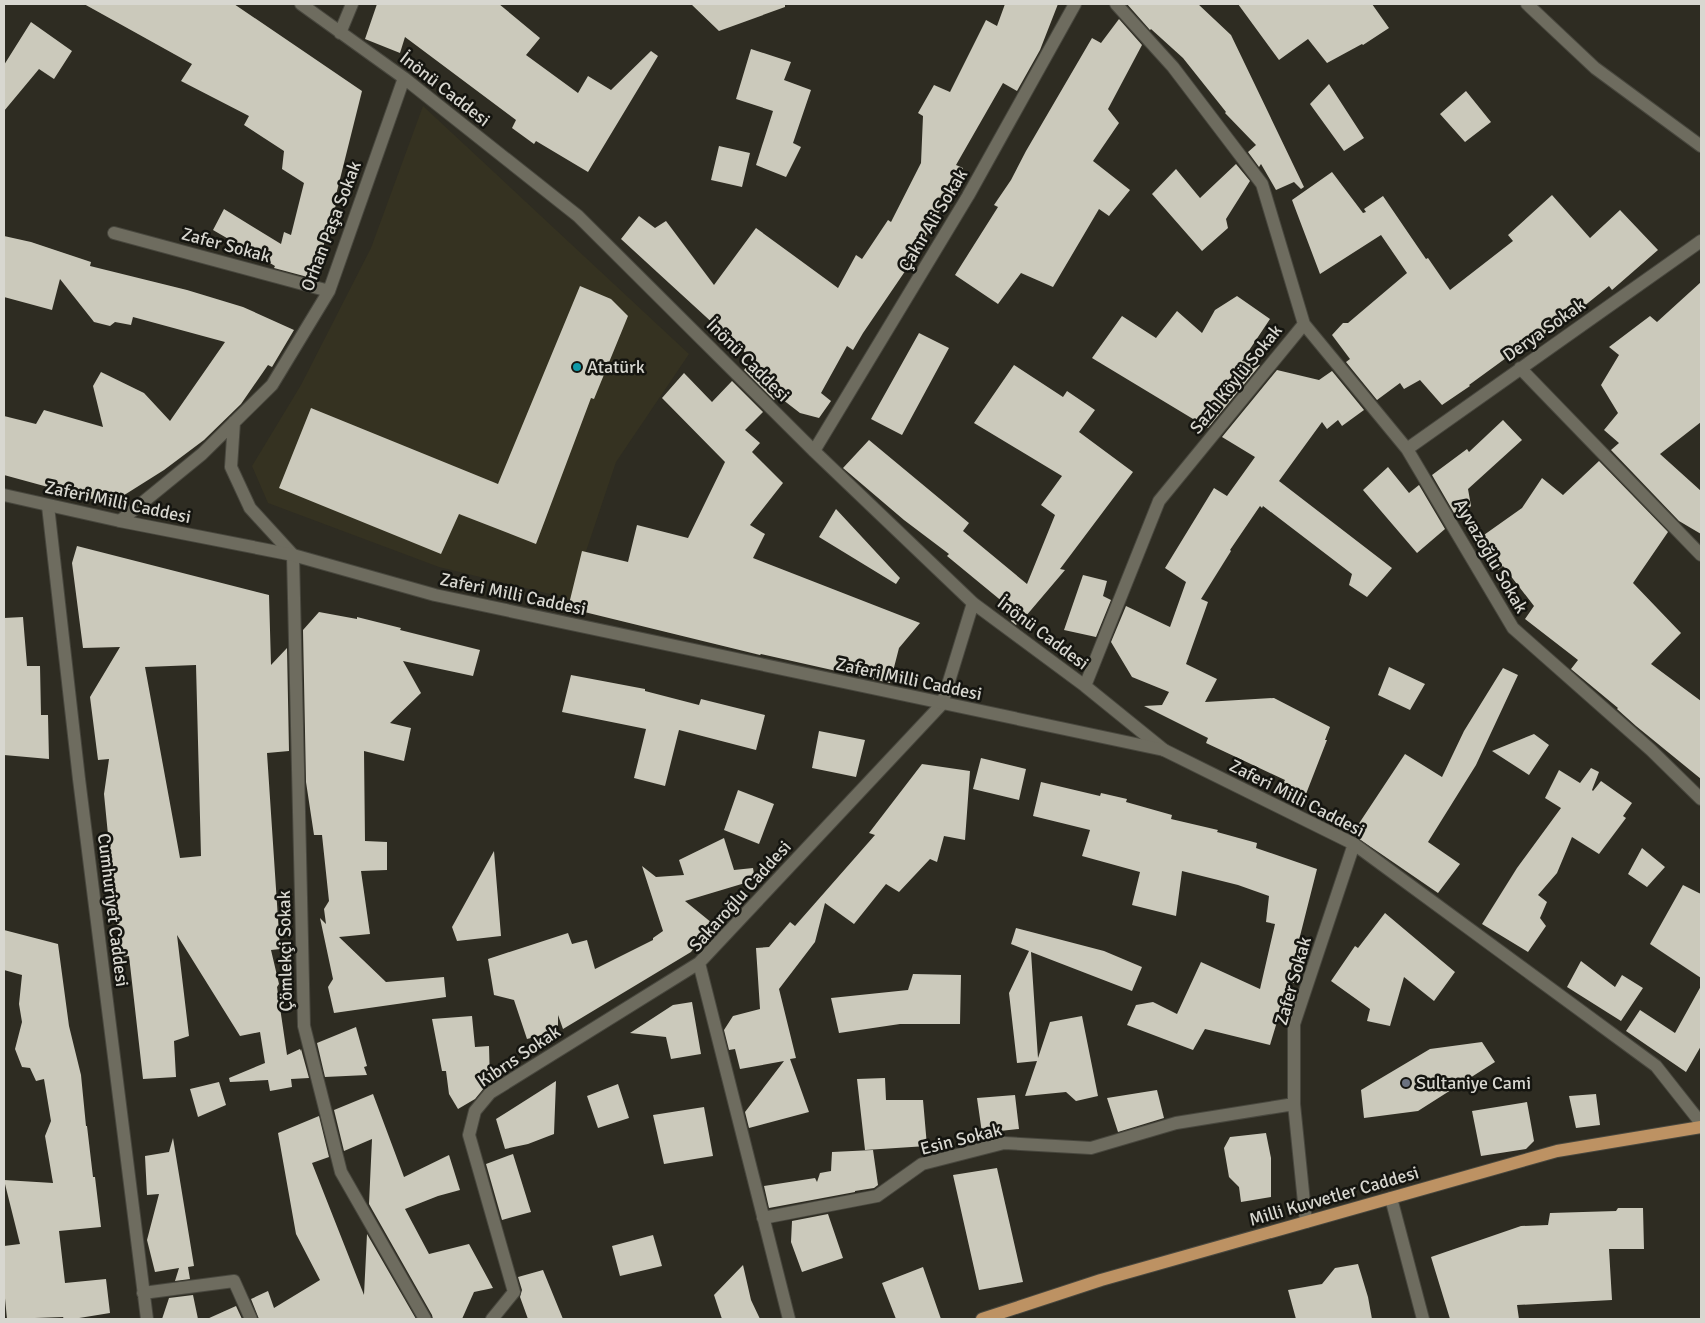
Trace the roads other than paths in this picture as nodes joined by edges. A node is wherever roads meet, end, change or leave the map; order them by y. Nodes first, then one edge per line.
1 (301, 4) edge
2 (352, 4) edge
3 (1075, 4) edge
4 (1116, 4) edge
5 (1526, 4) edge
6 (340, 33) junction
7 (404, 78) junction
8 (1701, 146) edge
9 (114, 233) dead end
10 (1701, 241) edge
11 (329, 291) junction
12 (1304, 324) junction
13 (1520, 368) junction
14 (234, 422) junction
15 (1407, 449) junction
16 (814, 451) junction
17 (4, 495) edge
18 (48, 506) junction
19 (120, 521) junction
20 (293, 555) junction
21 (1701, 555) edge
22 (973, 603) junction
23 (1086, 686) junction
24 (942, 704) junction
25 (1164, 750) junction
26 (1701, 799) edge
27 (1354, 844) junction
28 (698, 963) junction
29 (1294, 1104) junction
30 (1701, 1123) edge
31 (1701, 1126) edge
32 (1391, 1198) junction
33 (763, 1218) junction
34 (1306, 1222) junction
35 (143, 1294) junction
36 (147, 1319) edge
37 (251, 1319) edge
38 (426, 1319) edge
39 (492, 1319) edge
40 (789, 1319) edge
41 (982, 1319) edge
42 (1423, 1319) edge

1 - 6 street, İnönü Caddesi
2 - 6 street
3 - 16 street, Çakır Ali Sokak
4 - 12 street, Sazlı Köylü Sokak
5 - 8 street
6 - 7 street, İnönü Caddesi
7 - 11 street, Orhan Paşa Sokak
7 - 16 street, İnönü Caddesi
9 - 11 street, Zafer Sokak
10 - 13 street, Derya Sokak
11 - 14 street, Orhan Paşa Sokak
12 - 15 street, Ayvazoğlu Sokak
12 - 23 street, Sazlı Köylü Sokak
13 - 15 street, Derya Sokak
13 - 21 street
14 - 19 street, Orhan Paşa Sokak
14 - 20 street
15 - 26 street, Ayvazoğlu Sokak
16 - 22 street, İnönü Caddesi
17 - 18 street, Zaferi Milli Caddesi
18 - 19 street, Zaferi Milli Caddesi
18 - 35 street, Cumhuriyet Caddesi
19 - 20 street, Zaferi Milli Caddesi
20 - 24 street, Zaferi Milli Caddesi
20 - 38 street, Çömlekçi Sokak
22 - 23 street, İnönü Caddesi
22 - 24 street, Sakaroğlu Caddesi
23 - 25 street, İnönü Caddesi
24 - 25 street, Zaferi Milli Caddesi
24 - 28 street, Sakaroğlu Caddesi
25 - 27 street, Zaferi Milli Caddesi
27 - 29 street, Zafer Sokak
27 - 30 street, Zaferi Milli Caddesi
28 - 33 street, Sakaroğlu Caddesi
28 - 39 street, Kıbrıs Sokak
29 - 33 street, Esin Sokak
29 - 34 street, Zafer Sokak
31 - 32 main road, Milli Kuvvetler Caddesi
32 - 34 main road, Milli Kuvvetler Caddesi
32 - 42 street
33 - 40 street, Sakaroğlu Caddesi
34 - 41 main road, Milli Kuvvetler Caddesi
35 - 36 street, Cumhuriyet Caddesi
35 - 37 street

